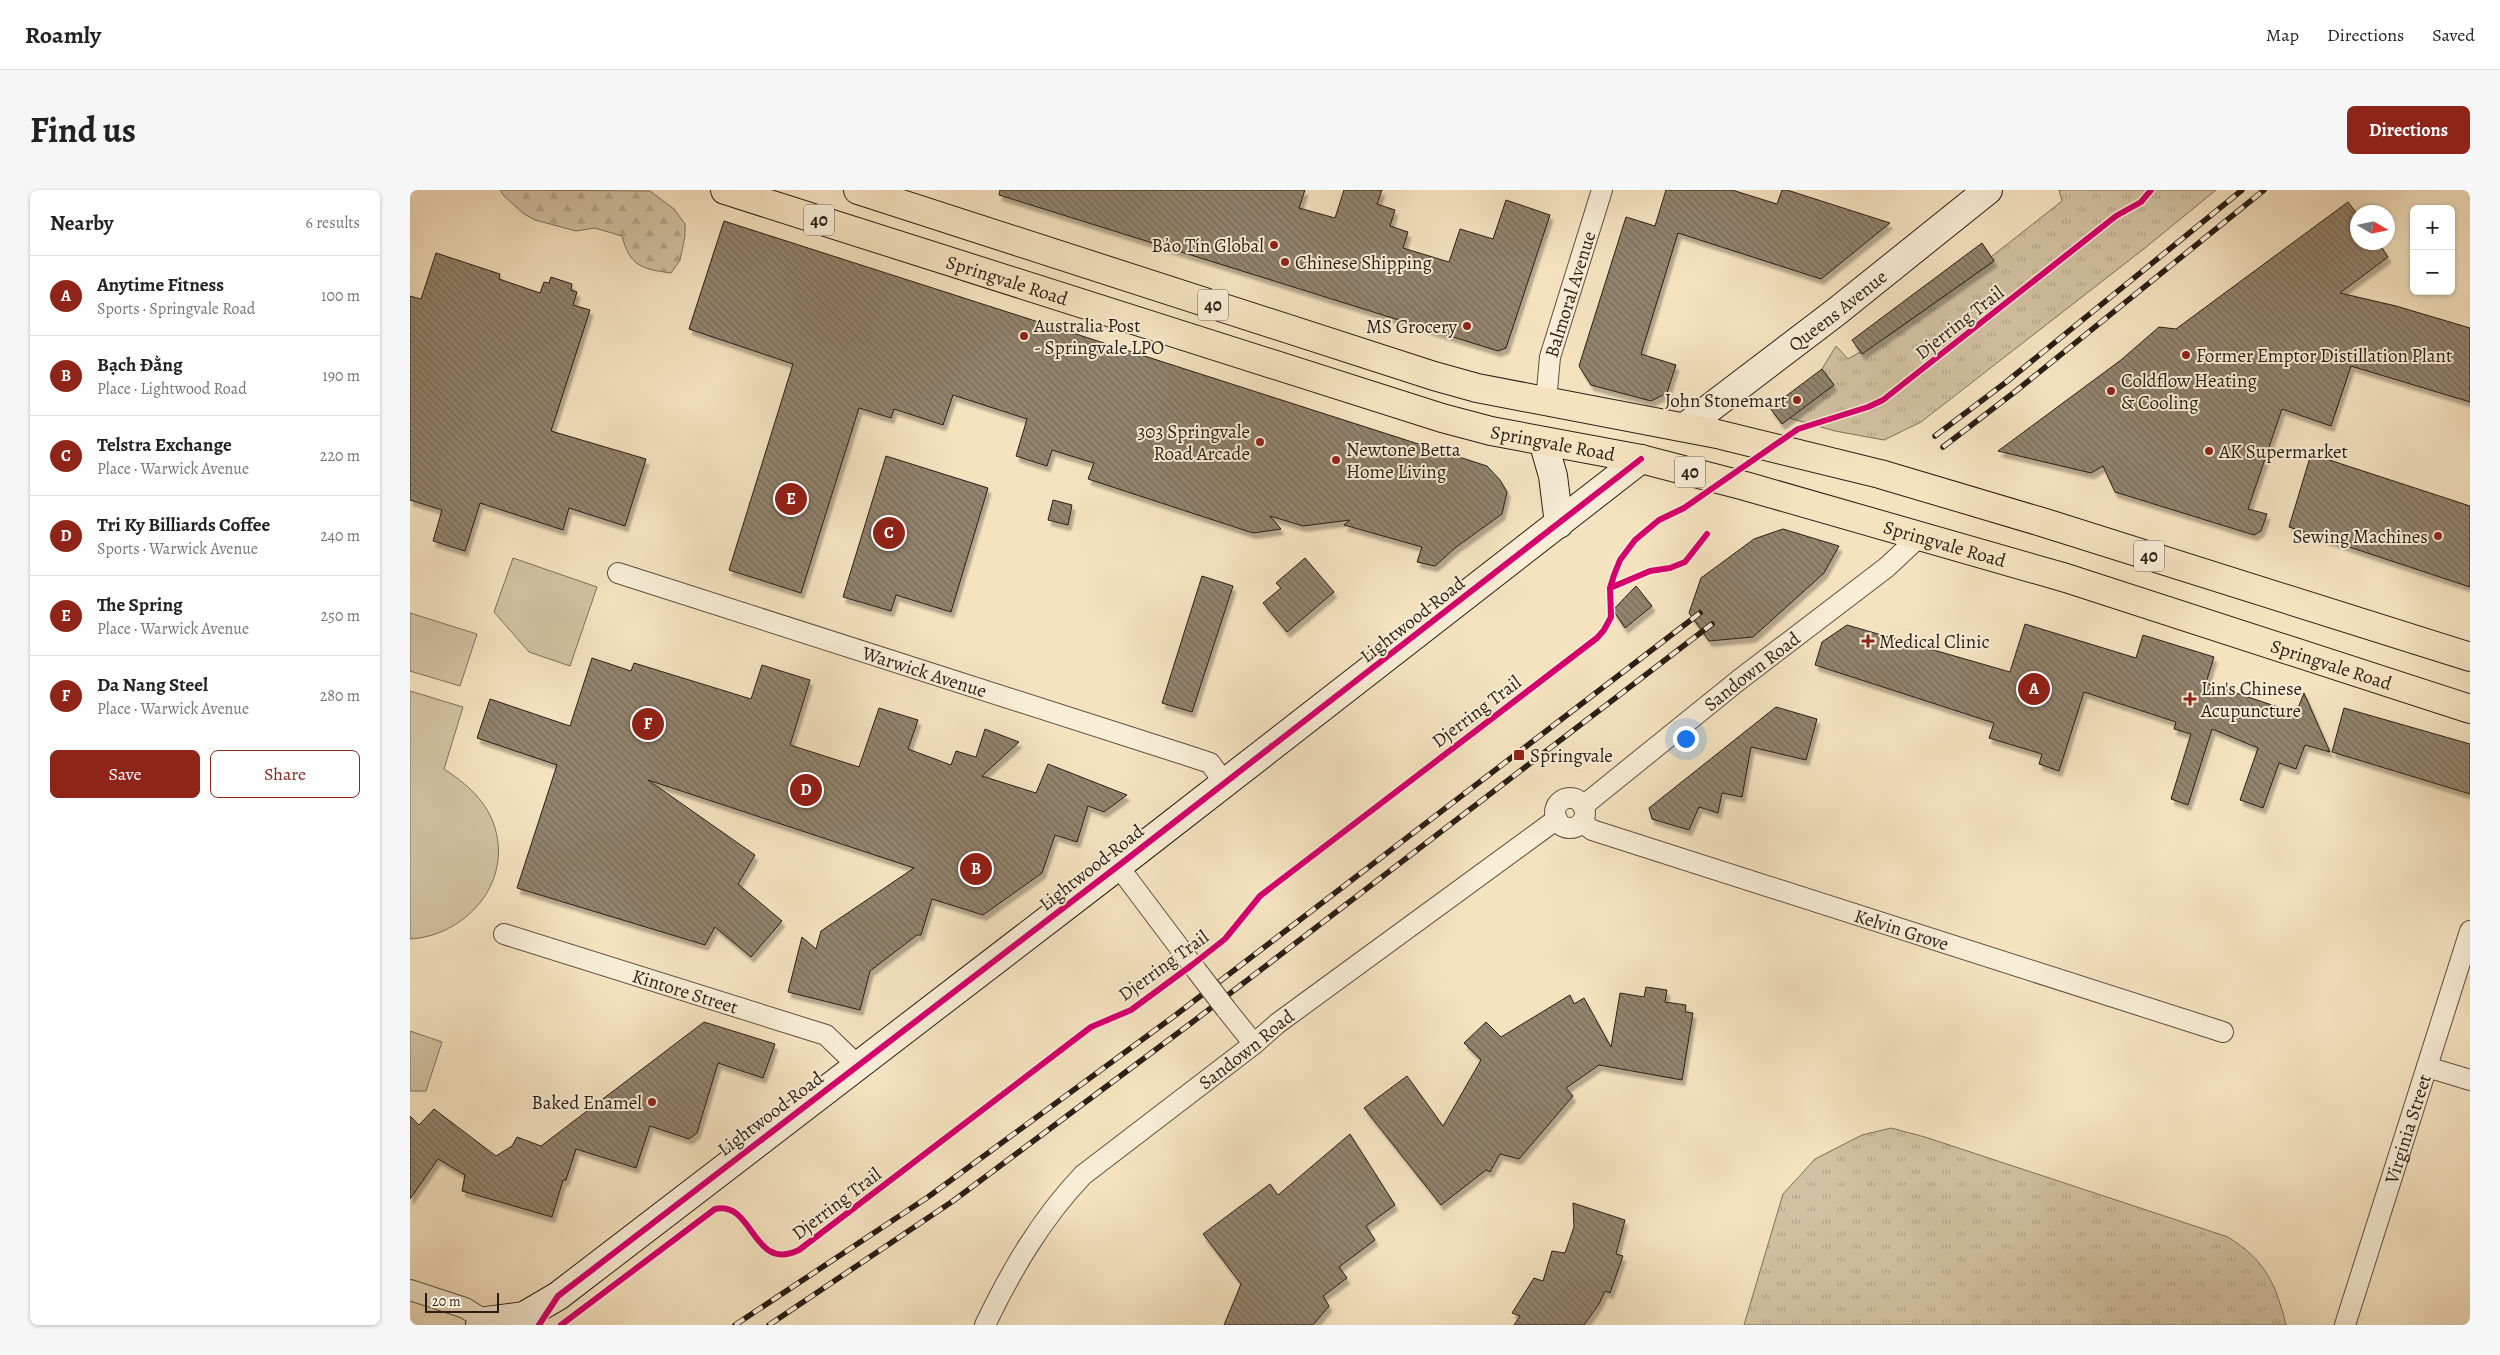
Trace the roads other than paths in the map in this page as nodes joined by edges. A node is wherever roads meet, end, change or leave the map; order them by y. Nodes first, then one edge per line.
1 (725, 190) edge
2 (858, 190) edge
3 (1602, 190) edge
4 (1988, 190) edge
5 (1546, 401) junction
6 (1685, 427) junction
7 (1543, 441) junction
8 (1641, 459) junction
9 (1559, 524) junction
10 (1920, 536) junction
11 (618, 573) dead end
12 (2470, 657) edge
13 (2470, 710) edge
14 (1224, 782) junction
15 (1583, 814) junction
16 (1118, 866) junction
17 (2470, 931) edge
18 (504, 934) dead end
19 (2223, 1032) dead end
20 (1254, 1044) junction
21 (857, 1065) junction
22 (2427, 1067) junction
23 (2470, 1080) edge
24 (410, 1290) edge
25 (483, 1323) edge
26 (985, 1325) edge
27 (2345, 1325) edge

1 - 7 highway, Springvale Road / 40
2 - 5 highway, Springvale Road / 40
3 - 5 street, Balmoral Avenue
4 - 6 main road, Queens Avenue
5 - 6 highway, Springvale Road / 40
6 - 8 highway
6 - 12 highway, Springvale Road / 40
7 - 8 highway, Springvale Road / 40
7 - 9 main road
8 - 9 main road, Lightwood Road
8 - 10 highway, Springvale Road / 40
9 - 14 main road, Lightwood Road
10 - 13 highway, Springvale Road / 40
10 - 15 street, Sandown Road
11 - 14 street, Warwick Avenue
14 - 16 main road, Lightwood Road
15 - 19 street, Kelvin Grove
15 - 20 street, Sandown Road
16 - 20 street, bridge
16 - 21 main road, Lightwood Road
17 - 22 street, Virginia Street
18 - 21 street, Kintore Street
20 - 26 street, Sandown Road
21 - 25 main road, Lightwood Road
22 - 23 street
22 - 27 street, Virginia Street
24 - 25 street

